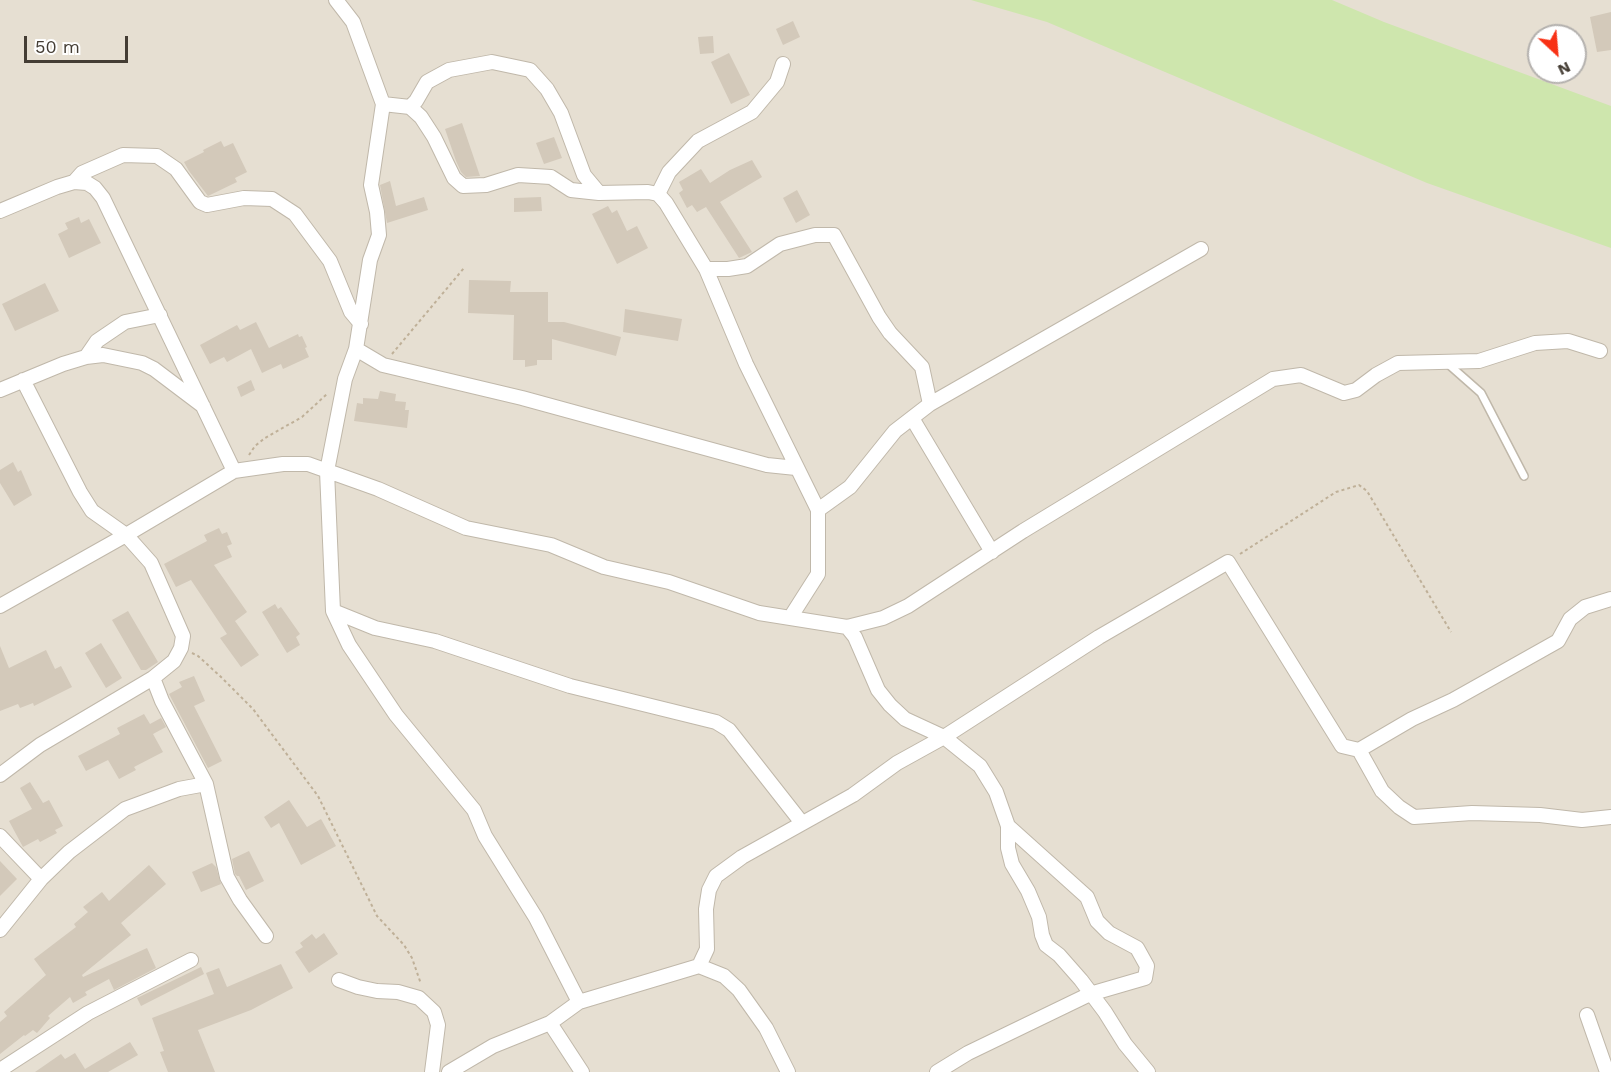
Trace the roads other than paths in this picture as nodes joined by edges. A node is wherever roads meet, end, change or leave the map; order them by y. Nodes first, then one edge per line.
1 (336, 0) edge
2 (783, 64) dead end
3 (383, 104) junction
4 (410, 107) junction
5 (74, 182) junction
6 (599, 193) junction
7 (658, 194) junction
8 (0, 211) edge
9 (1201, 249) dead end
10 (706, 269) junction
11 (160, 315) junction
12 (360, 324) junction
13 (356, 349) junction
14 (1600, 351) dead end
15 (86, 357) junction
16 (1445, 362) junction
17 (23, 380) junction
18 (0, 390) edge
19 (930, 404) junction
20 (204, 407) junction
21 (912, 418) junction
22 (796, 468) junction
23 (238, 470) junction
24 (327, 471) junction
25 (1524, 476) dead end
26 (818, 510) junction
27 (126, 535) junction
28 (992, 552) junction
29 (1611, 599) edge
30 (0, 606) edge
31 (333, 611) junction
32 (790, 618) junction
33 (847, 627) junction
34 (153, 678) junction
35 (944, 737) junction
36 (1359, 750) junction
37 (0, 775) edge
38 (206, 784) junction
39 (1611, 817) edge
40 (802, 823) junction
41 (1008, 826) junction
42 (0, 836) edge
43 (41, 879) junction
44 (0, 930) edge
45 (266, 936) dead end
46 (191, 960) dead end
47 (699, 966) junction
48 (339, 980) dead end
49 (1090, 994) junction
50 (579, 1002) junction
51 (1587, 1015) dead end
52 (550, 1023) junction
53 (0, 1070) edge
54 (432, 1072) edge
55 (449, 1072) edge
56 (582, 1072) edge
57 (788, 1072) edge
58 (937, 1072) edge
59 (1148, 1072) edge
60 (1607, 1072) edge

1 - 3 street
2 - 7 street
3 - 4 street
3 - 12 street
4 - 6 street
4 - 6 street
5 - 8 street
5 - 11 street
5 - 12 street
6 - 7 street
7 - 10 street
9 - 19 street
10 - 19 street
10 - 22 street
11 - 15 street
11 - 20 street
12 - 13 street
13 - 22 street
13 - 24 street
14 - 16 street
15 - 17 street
15 - 20 street
16 - 25 lane
16 - 28 street
17 - 18 street
17 - 27 street
19 - 21 street
20 - 23 street
21 - 26 street
21 - 28 street
22 - 26 street
23 - 24 street
23 - 27 street
24 - 31 street
24 - 32 street
26 - 32 street
27 - 30 street
27 - 34 street
28 - 33 street
29 - 36 street
31 - 40 street
31 - 50 street
32 - 33 street
33 - 35 street
34 - 37 street
34 - 38 street
35 - 36 street
35 - 40 street
35 - 41 street
36 - 39 street
38 - 43 street
38 - 45 street
40 - 47 street
41 - 49 street
41 - 49 street
42 - 43 street
43 - 44 street
46 - 53 street
47 - 50 street
47 - 57 street
48 - 54 street
49 - 58 street
49 - 59 street
50 - 52 street
51 - 60 street
52 - 55 street
52 - 56 street

